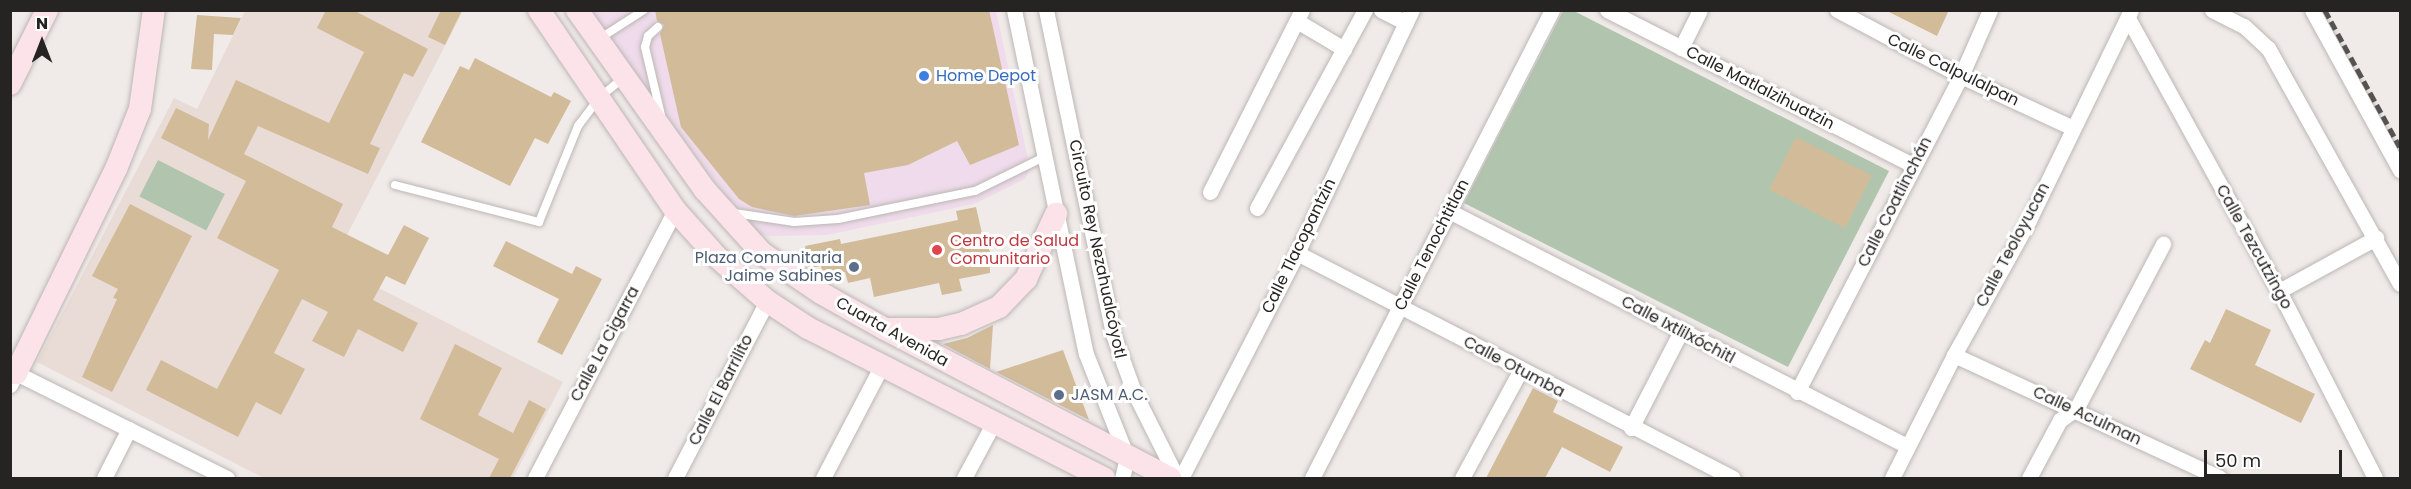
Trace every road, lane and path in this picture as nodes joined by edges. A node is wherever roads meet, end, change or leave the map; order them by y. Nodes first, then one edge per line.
1 (46, 10) edge
2 (154, 10) edge
3 (539, 10) edge
4 (577, 10) edge
5 (644, 10) edge
6 (1014, 10) edge
7 (1046, 10) edge
8 (1365, 10) edge
9 (1381, 10) edge
10 (1552, 10) edge
11 (1607, 10) edge
12 (1700, 10) edge
13 (1990, 10) edge
14 (2212, 10) edge
15 (2312, 10) edge
16 (1843, 12) edge
17 (2129, 14) edge
18 (1300, 16) edge
19 (1409, 17) edge
20 (658, 27) dead end
21 (598, 40) junction
22 (1681, 48) junction
23 (1344, 49) junction
24 (570, 56) junction
25 (1961, 76) junction
26 (624, 77) junction
27 (10, 84) edge
28 (599, 98) junction
29 (2071, 126) junction
30 (665, 134) junction
31 (1044, 157) junction
32 (1913, 165) junction
33 (2400, 170) edge
34 (395, 185) dead end
35 (1210, 192) dead end
36 (1257, 208) dead end
37 (675, 210) junction
38 (724, 211) junction
39 (1449, 211) junction
40 (1056, 214) junction
41 (2376, 238) junction
42 (2163, 244) dead end
43 (1297, 253) junction
44 (2400, 284) edge
45 (2279, 291) junction
46 (767, 301) junction
47 (1400, 307) junction
48 (885, 329) junction
49 (1681, 331) junction
50 (1954, 356) junction
51 (882, 365) junction
52 (1520, 371) junction
53 (12, 376) edge
54 (1797, 392) junction
55 (2076, 409) junction
56 (994, 422) junction
57 (1631, 428) junction
58 (129, 429) junction
59 (1907, 446) junction
60 (1124, 468) edge
61 (104, 478) edge
62 (227, 478) edge
63 (535, 478) edge
64 (675, 478) edge
65 (822, 478) edge
66 (964, 478) edge
67 (1104, 478) edge
68 (1170, 478) edge
69 (1179, 478) edge
70 (1312, 478) edge
71 (1462, 478) edge
72 (1732, 478) edge
73 (1892, 478) edge
74 (2029, 478) edge
75 (2220, 478) edge
76 (2375, 478) edge

1 - 27 main road
2 - 53 main road
3 - 24 main road, Cuarta Avenida
4 - 21 main road, Cuarta Avenida
5 - 21 lane
6 - 31 street, Circuito Rey Nezahualcóyotl
7 - 69 street, Circuito Rey Nezahualcóyotl
8 - 23 street
9 - 19 street
10 - 39 street, Calle Tenochtitlan
11 - 22 street, Calle Matlalzihuatzin
12 - 22 street
13 - 25 street, Calle Coatlinchán
14 - 41 street
15 - 33 street
16 - 25 street, Calle Calpulalpan
17 - 29 street, Calle Teoloyucan
17 - 45 street, Calle Tezcutzingo
18 - 23 street
18 - 35 street
19 - 43 street, Calle Tlacopantzin
20 - 30 lane
21 - 24 main road
21 - 26 main road, Cuarta Avenida
22 - 32 street, Calle Matlalzihuatzin
23 - 36 street
24 - 28 main road, Cuarta Avenida
25 - 29 street, Calle Calpulalpan
25 - 32 street, Calle Coatlinchán
26 - 28 lane
26 - 30 main road, Cuarta Avenida
28 - 34 lane
28 - 37 main road, Cuarta Avenida
29 - 50 street, Calle Teoloyucan
30 - 38 main road, Cuarta Avenida
31 - 38 lane
31 - 40 street, Circuito Rey Nezahualcóyotl
32 - 54 street, Calle Coatlinchán
37 - 46 main road, Cuarta Avenida
37 - 63 street, Calle La Cigarra
38 - 48 main road, Cuarta Avenida
39 - 47 street, Calle Tenochtitlan
39 - 49 street, Calle Ixtlilxóchitl
40 - 48 main road
40 - 60 street, Circuito Rey Nezahualcóyotl
41 - 44 street
41 - 45 street
42 - 55 street
43 - 47 street, Calle Otumba
43 - 69 street, Calle Tlacopantzin
45 - 76 street, Calle Tezcutzingo
46 - 51 main road, Cuarta Avenida
46 - 64 street, Calle El Barrilito
47 - 52 street, Calle Otumba
47 - 70 street, Calle Tenochtitlan
48 - 60 main road, Cuarta Avenida
49 - 54 street, Calle Ixtlilxóchitl
49 - 57 street
50 - 55 street, Calle Aculman
50 - 59 street, Calle Teoloyucan
51 - 56 main road, Cuarta Avenida
51 - 65 street
52 - 57 street, Calle Otumba
52 - 71 street
53 - 58 street
54 - 59 street, Calle Ixtlilxóchitl
55 - 74 street
55 - 75 street, Calle Aculman
56 - 66 street
56 - 67 main road, Cuarta Avenida
57 - 72 street, Calle Otumba
58 - 61 street
58 - 62 street
59 - 73 street, Calle Teoloyucan
60 - 68 main road, Cuarta Avenida

